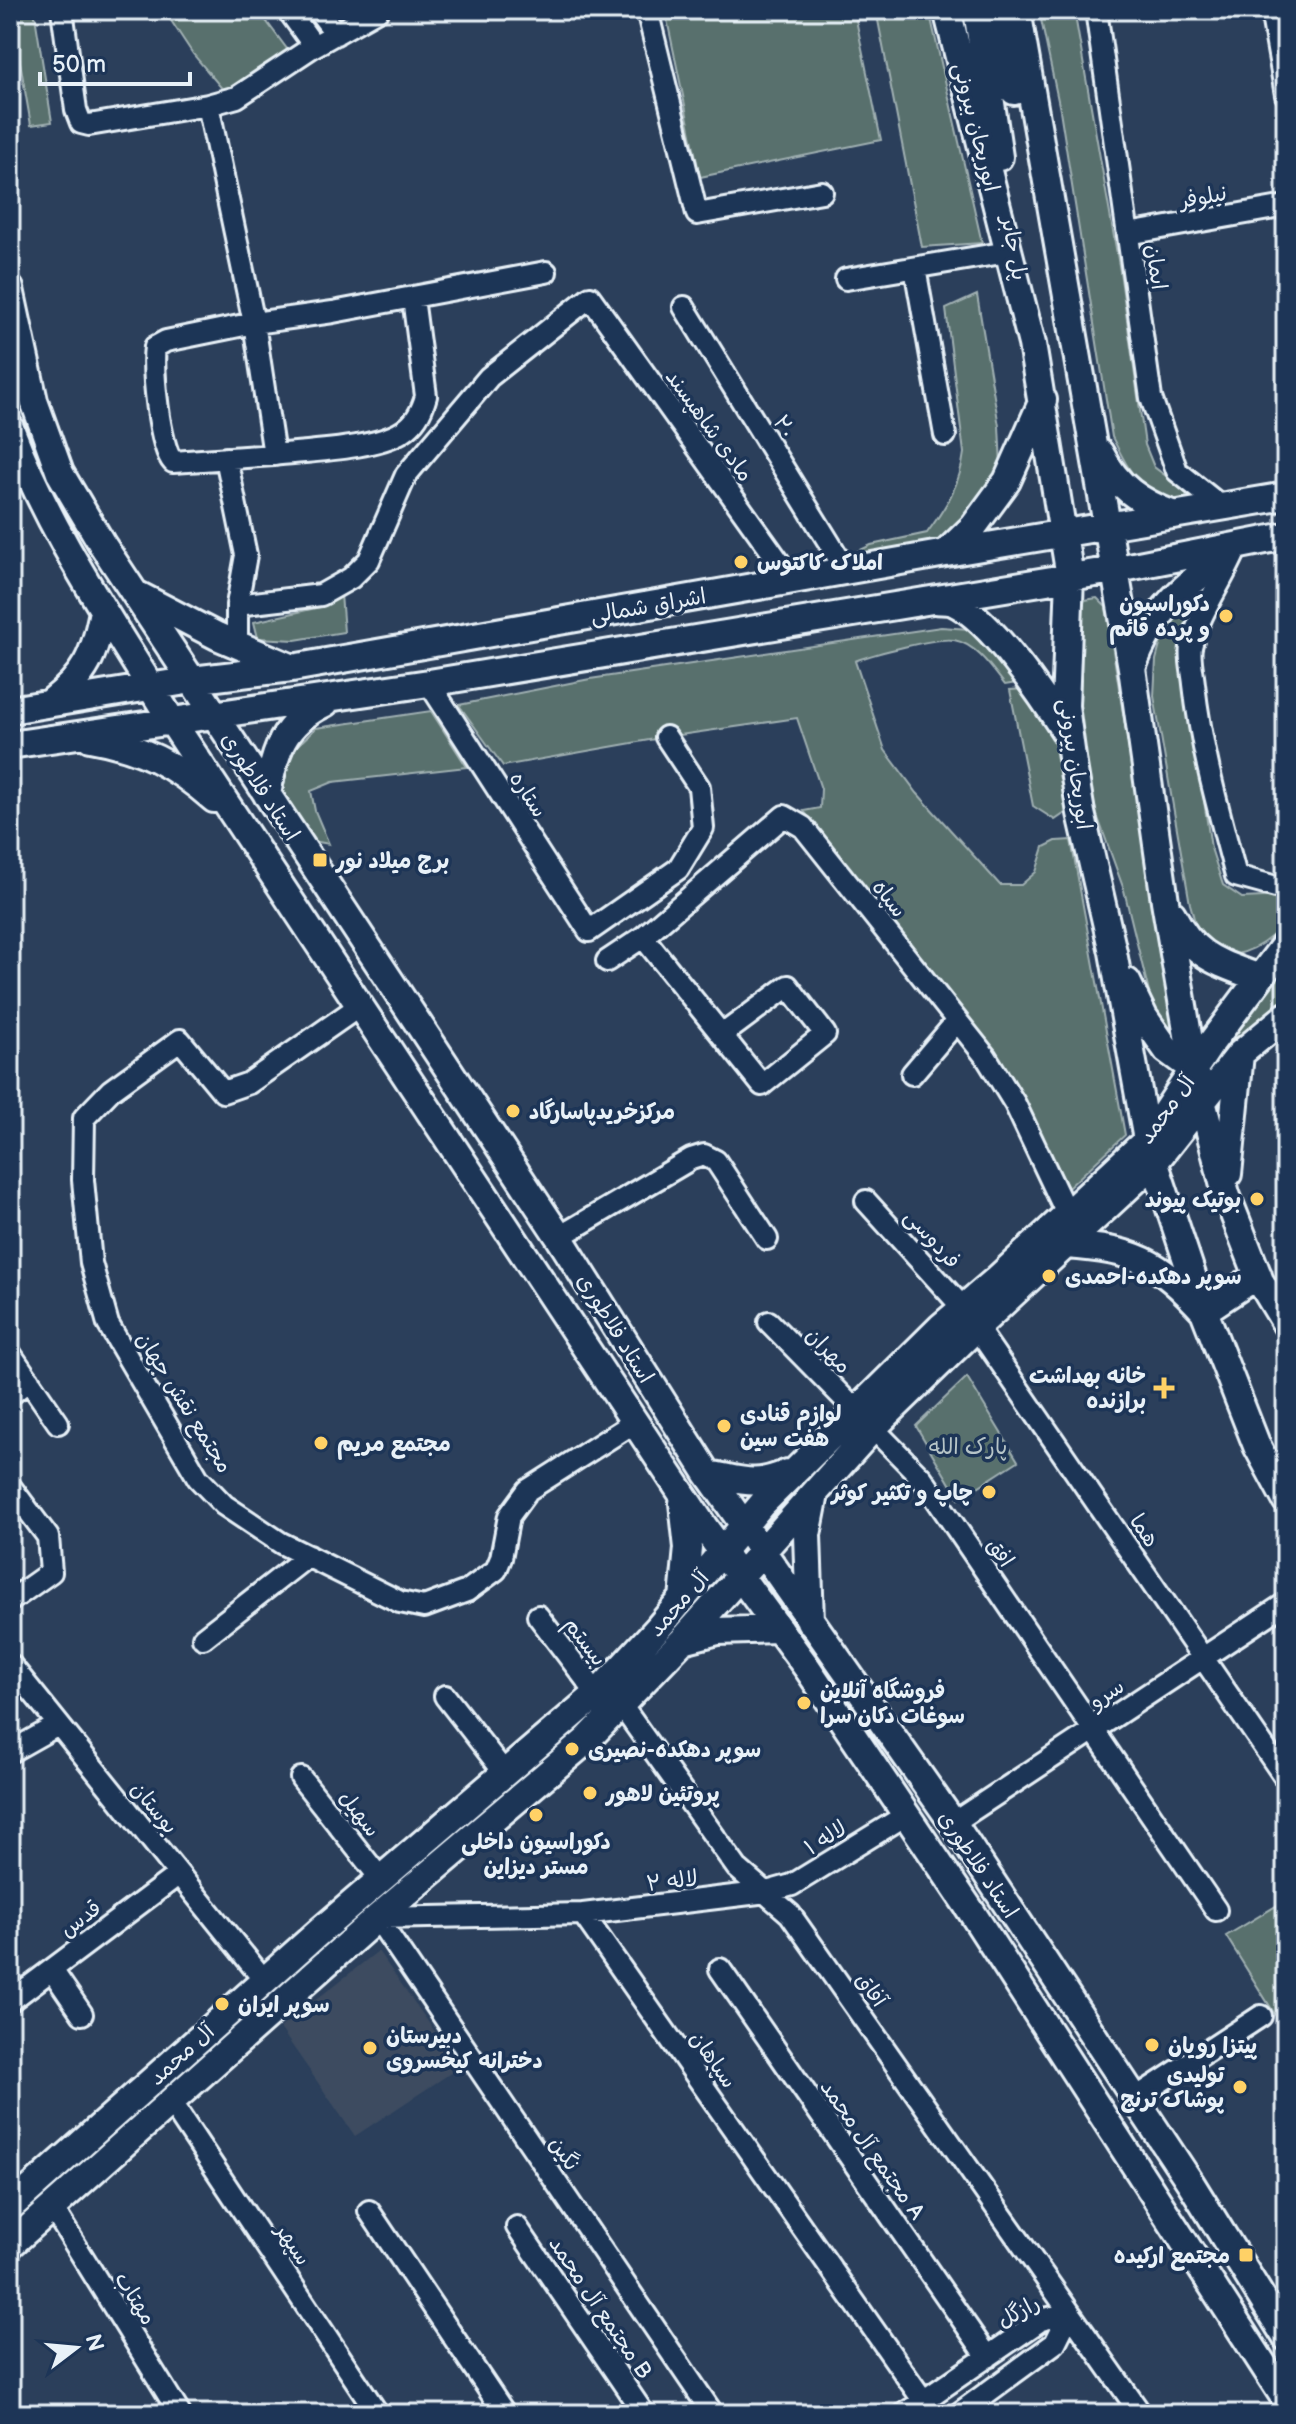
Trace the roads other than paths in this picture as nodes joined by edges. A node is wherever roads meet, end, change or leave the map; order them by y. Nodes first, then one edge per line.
1 (62, 10) edge
2 (288, 10) edge
3 (318, 10) edge
4 (378, 10) edge
5 (647, 10) edge
6 (947, 10) edge
7 (977, 10) edge
8 (996, 10) edge
9 (1017, 10) edge
10 (1096, 10) edge
11 (1271, 10) edge
12 (336, 34) junction
13 (314, 46) junction
14 (1286, 95) edge
15 (208, 105) junction
16 (822, 192) dead end
17 (1286, 206) edge
18 (1128, 234) junction
19 (1008, 252) junction
20 (915, 268) junction
21 (546, 272) dead end
22 (846, 279) dead end
23 (10, 289) edge
24 (413, 298) junction
25 (684, 307) dead end
26 (254, 323) junction
27 (1072, 332) junction
28 (1032, 344) junction
29 (1043, 400) junction
30 (10, 428) edge
31 (1089, 428) junction
32 (945, 435) dead end
33 (274, 455) junction
34 (226, 458) junction
35 (1286, 496) edge
36 (1222, 507) junction
37 (1174, 515) junction
38 (1107, 526) junction
39 (1063, 533) junction
40 (1286, 536) edge
41 (1237, 546) junction
42 (946, 553) junction
43 (856, 568) junction
44 (1113, 570) junction
45 (1070, 577) junction
46 (792, 580) junction
47 (135, 594) junction
48 (923, 599) junction
49 (237, 605) junction
50 (872, 608) junction
51 (103, 611) junction
52 (237, 645) junction
53 (292, 668) junction
54 (1132, 668) junction
55 (192, 680) junction
56 (429, 683) junction
57 (150, 686) junction
58 (336, 698) junction
59 (49, 704) junction
60 (10, 710) edge
61 (214, 714) junction
62 (171, 720) junction
63 (71, 735) junction
64 (666, 737) dead end
65 (1070, 739) junction
66 (10, 745) edge
67 (267, 795) junction
68 (233, 815) junction
69 (1286, 886) edge
70 (1165, 901) junction
71 (643, 937) junction
72 (1286, 943) edge
73 (1113, 952) junction
74 (607, 961) dead end
75 (1259, 978) junction
76 (358, 1007) junction
77 (1285, 1018) edge
78 (957, 1021) junction
79 (722, 1035) junction
80 (1240, 1054) junction
81 (1194, 1070) junction
82 (912, 1074) dead end
83 (1203, 1098) junction
84 (1150, 1151) junction
85 (1226, 1194) junction
86 (866, 1201) dead end
87 (1067, 1214) junction
88 (559, 1237) junction
89 (767, 1239) dead end
90 (1066, 1245) junction
91 (1258, 1275) junction
92 (1204, 1311) junction
93 (970, 1317) junction
94 (769, 1322) dead end
95 (1286, 1324) edge
96 (10, 1353) edge
97 (29, 1380) junction
98 (10, 1395) edge
99 (863, 1420) junction
100 (635, 1422) junction
101 (58, 1423) dead end
102 (795, 1470) junction
103 (708, 1474) junction
104 (10, 1486) edge
105 (681, 1491) junction
106 (815, 1494) junction
107 (1286, 1500) edge
108 (743, 1526) junction
109 (722, 1551) junction
110 (762, 1553) junction
111 (308, 1556) junction
112 (740, 1576) junction
113 (683, 1599) junction
114 (10, 1601) edge
115 (1286, 1603) edge
116 (538, 1616) dead end
117 (810, 1621) junction
118 (779, 1629) junction
119 (203, 1638) dead end
120 (683, 1640) junction
121 (1204, 1658) junction
122 (10, 1664) edge
123 (597, 1694) junction
124 (445, 1696) dead end
125 (621, 1705) junction
126 (58, 1725) junction
127 (1094, 1730) junction
128 (10, 1752) edge
129 (504, 1772) junction
130 (301, 1778) dead end
131 (1286, 1779) edge
132 (906, 1815) junction
133 (953, 1823) junction
134 (179, 1874) junction
135 (380, 1878) junction
136 (767, 1892) junction
137 (1216, 1910) dead end
138 (583, 1914) junction
139 (377, 1918) junction
140 (720, 1969) dead end
141 (52, 1970) junction
142 (264, 1980) junction
143 (10, 2001) edge
144 (82, 2014) dead end
145 (1261, 2016) dead end
146 (1134, 2099) junction
147 (170, 2101) junction
148 (10, 2207) edge
149 (52, 2207) junction
150 (369, 2211) dead end
151 (517, 2227) dead end
152 (10, 2245) edge
153 (1070, 2313) junction
154 (1286, 2337) edge
155 (988, 2357) junction
156 (923, 2400) junction
157 (1286, 2400) edge
158 (970, 2411) edge
159 (180, 2414) edge
160 (378, 2414) edge
161 (505, 2414) edge
162 (644, 2414) edge
163 (713, 2414) edge
164 (904, 2414) edge
165 (1141, 2414) edge

1 - 15 street
2 - 13 street
3 - 12 street
4 - 12 street
5 - 16 street
6 - 19 main road, ابوریحان بیرونی
7 - 28 main road, پل جابر
8 - 27 main road, پل جابر
9 - 27 main road
10 - 18 street, ایمان
11 - 14 street
12 - 13 street
13 - 15 street
15 - 26 street
17 - 18 street, نیلوفر
18 - 36 street, ایمان
19 - 20 street
19 - 28 main road, ابوریحان بیرونی
20 - 22 street
20 - 32 street
21 - 24 street
23 - 47 main road, استاد فلاطوری
24 - 26 street
24 - 33 street
25 - 43 street, ۲۰
26 - 33 street
26 - 34 street
27 - 31 main road
28 - 29 main road, ابوریحان بیرونی
29 - 39 main road, ابوریحان بیرونی
29 - 42 main road
30 - 51 main road, استاد فلاطوری
31 - 37 main road
31 - 38 main road
33 - 34 street
34 - 49 street
35 - 36 main road, اشراق شمالی
36 - 37 main road, اشراق شمالی
37 - 38 main road, اشراق شمالی
38 - 39 main road, اشراق شمالی
38 - 44 main road
39 - 42 main road, اشراق شمالی
39 - 45 main road, ابوریحان بیرونی
40 - 41 main road, اشراق شمالی
41 - 44 main road, اشراق شمالی
41 - 54 main road
41 - 69 street
42 - 43 main road, اشراق شمالی
43 - 46 main road, اشراق شمالی
43 - 50 main road
44 - 45 main road, اشراق شمالی
44 - 54 main road
45 - 48 main road, اشراق شمالی
45 - 65 main road, ابوریحان بیرونی
46 - 49 street, مادی شاهپسند
46 - 53 main road, اشراق شمالی
47 - 52 main road
47 - 55 main road, استاد فلاطوری
48 - 50 main road, اشراق شمالی
48 - 65 main road
49 - 52 street
50 - 56 main road, اشراق شمالی
51 - 57 main road, استاد فلاطوری
51 - 59 main road
52 - 53 main road
53 - 55 main road, اشراق شمالی
54 - 70 main road
55 - 57 main road, اشراق شمالی
55 - 61 main road, استاد فلاطوری
56 - 58 main road, اشراق شمالی
56 - 64 street, ستاره
57 - 59 main road, اشراق شمالی
57 - 62 main road, استاد فلاطوری
58 - 61 main road, اشراق شمالی
58 - 67 main road
59 - 60 main road, اشراق شمالی
61 - 62 main road, اشراق شمالی
61 - 67 main road, استاد فلاطوری
62 - 63 main road, اشراق شمالی
62 - 68 main road, استاد فلاطوری
63 - 66 main road, اشراق شمالی
63 - 68 main road
65 - 73 main road, ابوریحان بیرونی
67 - 88 main road, استاد فلاطوری
68 - 76 main road, استاد فلاطوری
70 - 75 main road
70 - 81 main road
71 - 74 street, سپاه
71 - 78 street, سپاه
71 - 79 street
72 - 75 main road, آل محمد
73 - 81 main road
73 - 84 main road, ابوریحان بیرونی
75 - 81 main road, آل محمد
76 - 100 main road, استاد فلاطوری
76 - 111 street, مجتمع نقش جهان
77 - 80 main road, آل محمد
78 - 82 street
78 - 87 street, سپاه
79 - 79 street
80 - 81 main road
80 - 83 main road, آل محمد
80 - 85 main road
81 - 83 main road
81 - 84 main road, آل محمد
83 - 84 main road, آل محمد
83 - 85 main road
84 - 87 main road, آل محمد
84 - 90 main road, آل محمد
84 - 92 main road, ابوریحان بیرونی
85 - 91 main road
86 - 93 street, فردوسی
87 - 93 main road, آل محمد
88 - 89 street
88 - 103 main road, استاد فلاطوری
90 - 92 main road
90 - 93 main road, آل محمد
91 - 92 main road
91 - 95 main road
92 - 107 main road, ابوریحان بیرونی
93 - 99 main road, آل محمد
93 - 121 street, هما
94 - 99 street, مهران
96 - 97 street
97 - 98 street
97 - 101 street
99 - 102 main road, آل محمد
99 - 106 main road, آل محمد
99 - 127 street, افق
100 - 105 main road, استاد فلاطوری
100 - 111 street, مجتمع نقش جهان
102 - 103 main road
102 - 108 main road, آل محمد
103 - 108 main road, استاد فلاطوری
104 - 114 street
105 - 109 main road, استاد فلاطوری
105 - 113 main road
106 - 110 main road, آل محمد
106 - 117 main road
108 - 109 main road, آل محمد
108 - 110 main road, استاد فلاطوری
109 - 112 main road, استاد فلاطوری
109 - 113 main road, آل محمد
110 - 112 main road, آل محمد
110 - 117 main road, استاد فلاطوری
111 - 119 street
112 - 118 main road, استاد فلاطوری
112 - 120 main road, آل محمد
113 - 123 main road, آل محمد
115 - 121 street, سرو
116 - 123 street, بیستم
117 - 133 main road, استاد فلاطوری
118 - 120 main road
118 - 132 main road, استاد فلاطوری
120 - 125 main road, آل محمد
121 - 127 street, سرو
121 - 131 street, هما
122 - 126 street, بوستان
123 - 129 main road, آل محمد
124 - 129 street
125 - 136 street, آفاق
125 - 139 main road, آل محمد
126 - 128 street
126 - 134 street, بوستان
127 - 133 street, سرو
127 - 137 street, افق
129 - 135 main road, آل محمد
130 - 135 street, سهیل
132 - 136 street, لاله ۱
132 - 157 main road, استاد فلاطوری
133 - 146 main road, استاد فلاطوری
134 - 141 street, قدس
134 - 142 street, بوستان
135 - 142 main road, آل محمد
136 - 138 street, لاله ۲
136 - 153 street, آفاق
138 - 139 street
138 - 156 street, سپاهان
139 - 147 main road, آل محمد
139 - 163 street, نگین
140 - 155 street, مجتمع آل محمد A
141 - 143 street, قدس
141 - 144 street
142 - 148 main road, آل محمد
145 - 146 street
146 - 154 main road, استاد فلاطوری
147 - 149 main road, آل محمد
147 - 160 street, سپهر
149 - 152 main road, آل محمد
149 - 159 street, مهتاب
150 - 161 street
151 - 162 street, مجتمع آل محمد B
153 - 155 street, رازگل
153 - 158 street, رازگل
153 - 165 street, آفاق
155 - 156 street, رازگل
156 - 164 street, رازگل

